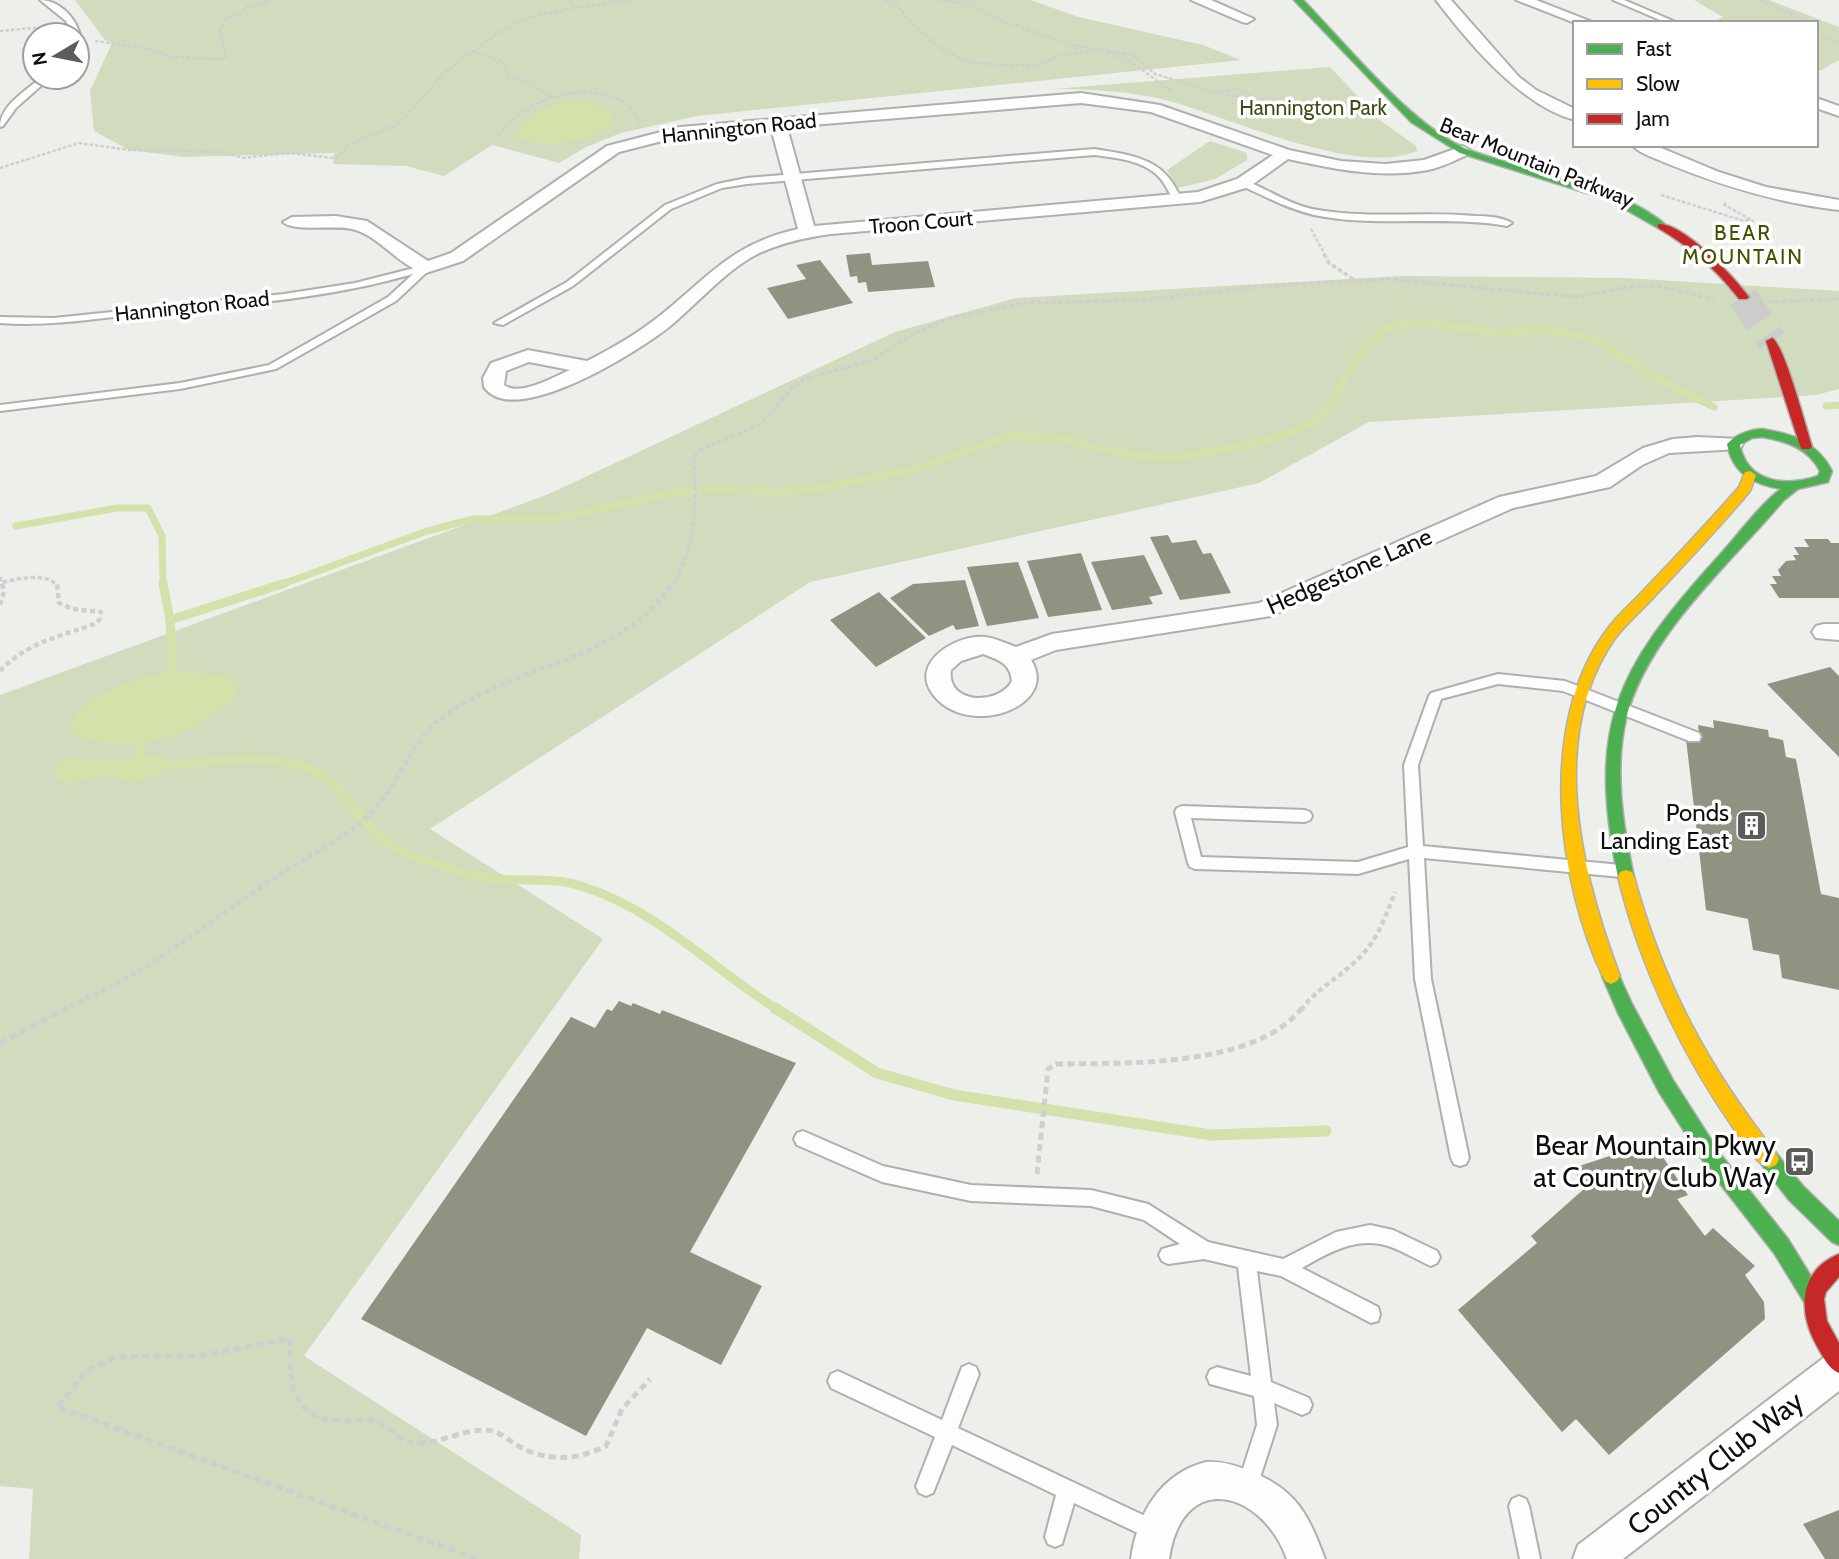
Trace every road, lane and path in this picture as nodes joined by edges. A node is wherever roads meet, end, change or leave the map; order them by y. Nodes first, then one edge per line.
1 (44, 0) edge
2 (266, 0) edge
3 (570, 0) edge
4 (636, 0) edge
5 (884, 0) edge
6 (939, 0) edge
7 (1198, 0) edge
8 (1283, 0) edge
9 (1298, 0) edge
10 (1443, 0) edge
11 (1523, 0) edge
12 (1617, 0) edge
13 (1760, 0) edge
14 (573, 8) junction
15 (1247, 19) dead end
16 (71, 21) edge
17 (1582, 21) edge
18 (1669, 21) edge
19 (1807, 21) edge
20 (21, 29) edge
21 (0, 31) edge
22 (1818, 33) edge
23 (1839, 42) edge
24 (91, 44) edge
25 (472, 51) junction
26 (1183, 84) junction
27 (31, 91) edge
28 (1180, 95) dead end
29 (1359, 97) dead end
30 (552, 98) junction
31 (1256, 99) junction
32 (1818, 104) edge
33 (1839, 111) edge
34 (1573, 114) edge
35 (778, 123) junction
36 (0, 124) edge
37 (498, 136) dead end
38 (652, 137) junction
39 (1644, 147) edge
40 (1460, 153) junction
41 (1285, 154) junction
42 (0, 168) edge
43 (791, 177) junction
44 (1243, 183) junction
45 (1765, 193) junction
46 (1659, 195) dead end
47 (1178, 200) junction
48 (1839, 205) edge
49 (1316, 213) junction
50 (292, 222) dead end
51 (1507, 223) dead end
52 (807, 232) junction
53 (426, 268) junction
54 (1357, 281) junction
55 (1743, 297) tunnel mouth
56 (1717, 298) joint
57 (1839, 299) edge
58 (1765, 303) dead end
59 (0, 320) edge
60 (499, 323) dead end
61 (1772, 341) tunnel mouth
62 (587, 367) dead end
63 (0, 408) edge
64 (1766, 413) dead end
65 (1762, 433) junction
66 (1806, 446) junction
67 (1733, 452) junction
68 (1831, 471) edge
69 (1750, 475) junction
70 (1792, 488) junction
71 (1, 580) edge
72 (0, 605) edge
73 (1016, 657) dead end
74 (0, 671) edge
75 (1581, 691) junction
76 (1622, 708) junction
77 (1694, 737) dead end
78 (1305, 816) dead end
79 (1416, 851) junction
80 (1577, 867) junction
81 (1622, 871) junction
82 (0, 1043) edge
83 (803, 1139) dead end
84 (1460, 1158) dead end
85 (1037, 1176) dead end
86 (1839, 1235) edge
87 (1204, 1250) junction
88 (1168, 1255) dead end
89 (1431, 1257) dead end
90 (1246, 1259) junction
91 (1839, 1264) edge
92 (1284, 1268) junction
93 (1813, 1298) junction
94 (1371, 1314) dead end
95 (1839, 1362) edge
96 (1839, 1368) edge
97 (969, 1374) dead end
98 (1217, 1377) dead end
99 (650, 1379) dead end
100 (838, 1381) dead end
101 (1262, 1388) junction
102 (1303, 1405) dead end
103 (945, 1432) junction
104 (926, 1486) dead end
105 (1247, 1487) junction
106 (1068, 1489) junction
107 (1519, 1506) dead end
108 (1055, 1538) dead end
109 (1153, 1545) edge
110 (477, 1559) edge
111 (1306, 1559) edge
112 (1530, 1559) edge
113 (1592, 1559) edge

1 - 16 lane
2 - 24 path
3 - 14 path
4 - 14 path
5 - 28 path
6 - 26 path
7 - 15 street
8 - 40 street, Bear Mountain Parkway
9 - 40 street, Bear Mountain Parkway
10 - 34 street
11 - 17 street
12 - 18 lane
13 - 19 path
14 - 25 path
20 - 21 path
22 - 23 path
25 - 30 path
25 - 42 path
26 - 31 path
26 - 31 path
27 - 36 lane
29 - 31 path
30 - 37 path
30 - 38 path
32 - 33 street
35 - 38 street, Hannington Road
35 - 41 street, Hannington Road
35 - 43 street
38 - 53 street, Hannington Road
39 - 45 street
40 - 41 street, Hannington Road
40 - 55 street, Bear Mountain Parkway
40 - 56 street, Bear Mountain Parkway
41 - 44 street, Troon Court
43 - 47 lane
43 - 52 street
43 - 60 lane
44 - 47 street, Troon Court
44 - 49 lane
45 - 46 path
45 - 48 street
47 - 52 street, Troon Court
49 - 51 lane
49 - 54 path
50 - 53 street
52 - 62 street, Troon Court
53 - 59 lane, Hannington Road
53 - 63 lane
54 - 56 path
54 - 82 path
57 - 58 path
61 - 66 street
64 - 65 street
65 - 66 street
65 - 67 street
66 - 68 street
67 - 69 street
67 - 73 street, Hedgestone Lane
68 - 70 street
69 - 70 street
69 - 75 street
70 - 76 street
71 - 72 path
71 - 74 path
75 - 76 lane
75 - 79 lane
75 - 80 street
76 - 77 lane
76 - 81 street
78 - 79 lane
79 - 80 lane
79 - 84 lane
79 - 85 path
80 - 81 lane
80 - 93 street
81 - 86 street
83 - 87 lane
87 - 88 lane
87 - 90 lane
89 - 92 lane
90 - 92 lane
90 - 101 lane
91 - 93 street
92 - 94 lane
93 - 95 street
96 - 113 street, Country Club Way
97 - 103 lane
98 - 101 lane
99 - 110 path
100 - 103 lane
101 - 102 lane
101 - 105 lane
103 - 104 lane
103 - 106 lane
105 - 109 street
105 - 111 street
106 - 108 lane
106 - 109 lane
107 - 112 lane

